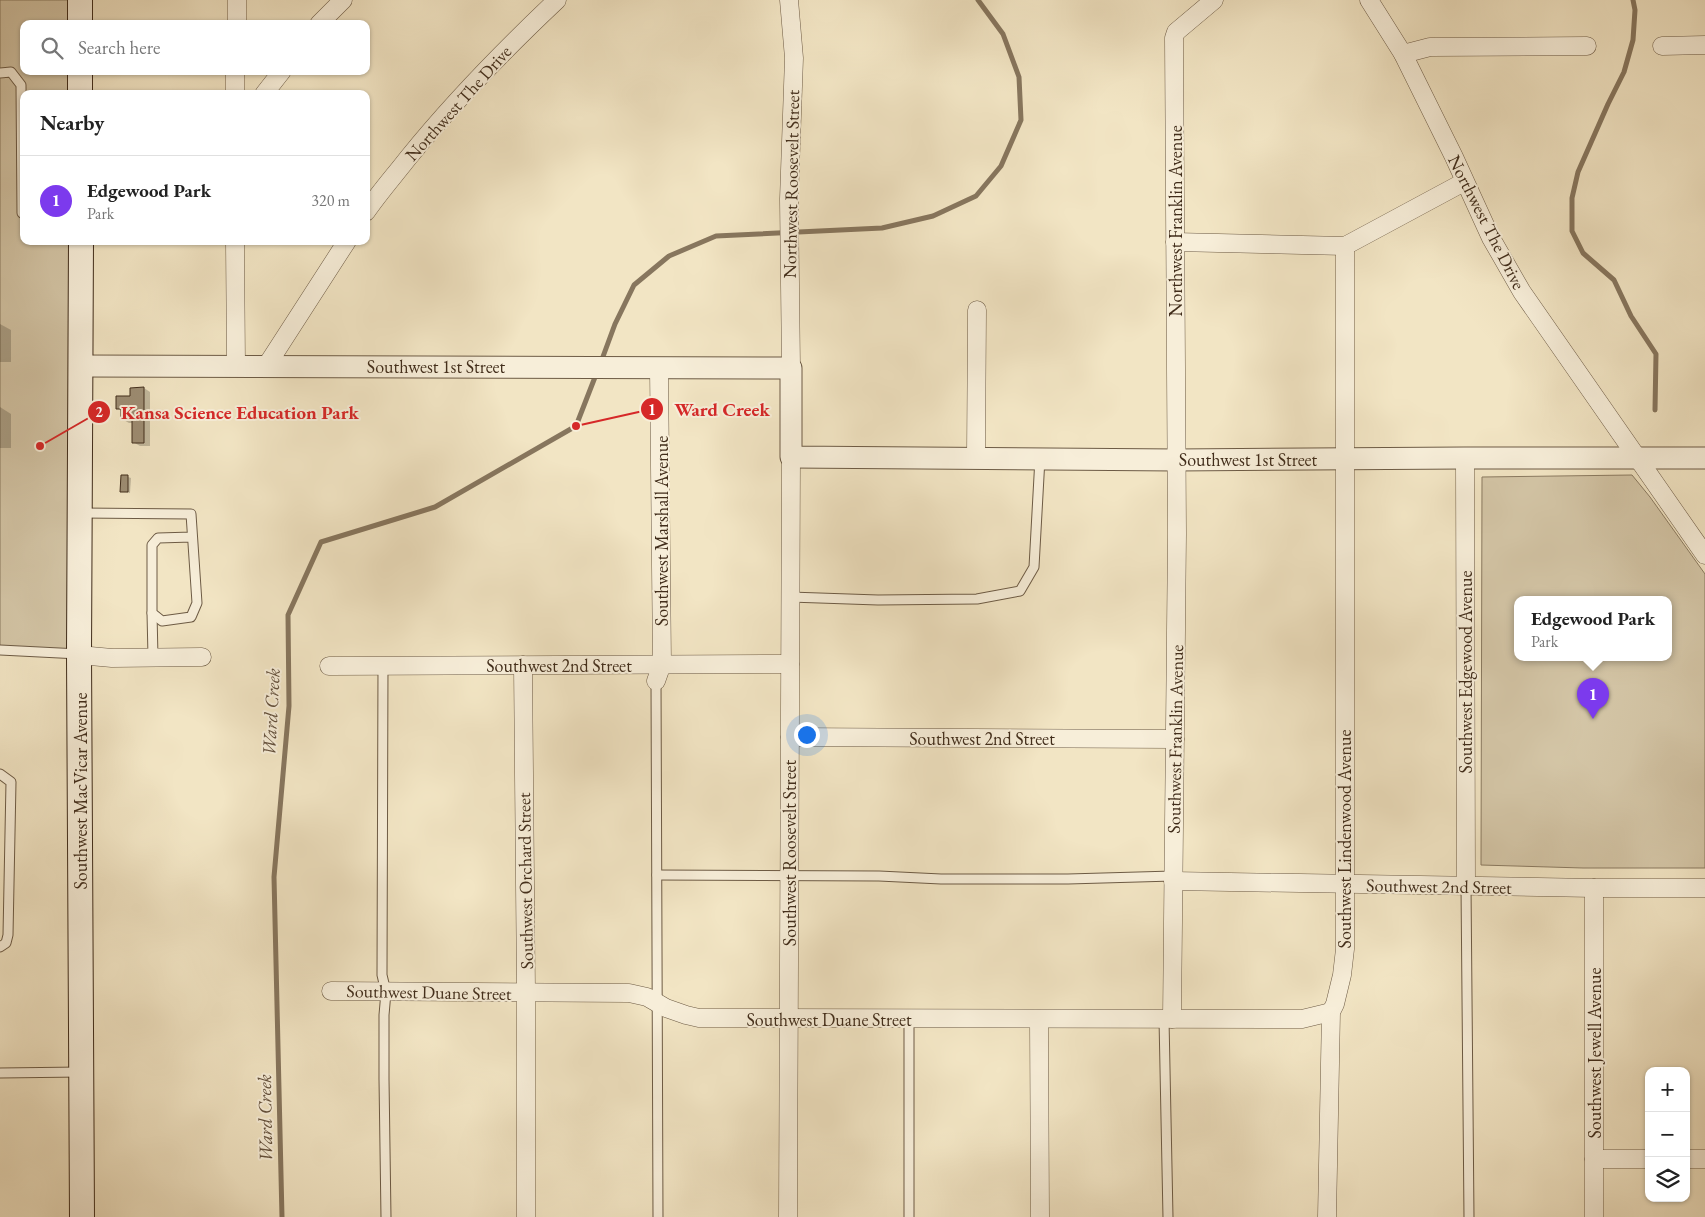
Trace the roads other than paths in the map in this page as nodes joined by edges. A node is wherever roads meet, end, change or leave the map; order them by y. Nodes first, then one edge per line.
1 (80, 0) edge
2 (237, 0) edge
3 (343, 0) edge
4 (558, 0) edge
5 (789, 0) edge
6 (1214, 0) edge
7 (1369, 0) edge
8 (80, 20) edge
9 (237, 20) edge
10 (323, 20) edge
11 (1705, 45) edge
12 (1586, 46) dead end
13 (1662, 46) dead end
14 (1403, 54) junction
15 (0, 73) edge
16 (80, 75) edge
17 (236, 75) edge
18 (279, 75) edge
19 (21, 90) edge
20 (80, 90) edge
21 (235, 90) edge
22 (267, 90) edge
23 (1464, 182) junction
24 (370, 207) edge
25 (1175, 242) junction
26 (81, 245) edge
27 (235, 245) edge
28 (344, 245) edge
29 (1344, 246) junction
30 (977, 310) dead end
31 (236, 365) junction
32 (266, 365) junction
33 (81, 366) junction
34 (659, 368) junction
35 (791, 368) junction
36 (791, 457) junction
37 (976, 457) junction
38 (1040, 458) junction
39 (1345, 458) junction
40 (1465, 458) junction
41 (1638, 458) junction
42 (1705, 458) edge
43 (1176, 460) junction
44 (80, 513) junction
45 (192, 537) junction
46 (1705, 555) edge
47 (790, 596) junction
48 (152, 613) junction
49 (0, 650) edge
50 (79, 654) junction
51 (202, 657) dead end
52 (153, 658) junction
53 (662, 664) junction
54 (790, 664) junction
55 (523, 665) junction
56 (328, 666) dead end
57 (383, 666) junction
58 (656, 682) joint
59 (790, 737) junction
60 (1175, 739) junction
61 (0, 774) edge
62 (656, 875) junction
63 (790, 875) junction
64 (1173, 879) junction
65 (1344, 884) junction
66 (1466, 886) junction
67 (1594, 888) junction
68 (1705, 888) edge
69 (0, 947) edge
70 (331, 991) dead end
71 (386, 992) junction
72 (526, 992) junction
73 (657, 1002) junction
74 (1331, 1012) junction
75 (789, 1019) junction
76 (909, 1019) junction
77 (1039, 1019) junction
78 (1168, 1019) junction
79 (82, 1072) junction
80 (0, 1073) edge
81 (1594, 1159) junction
82 (1645, 1159) edge
83 (1690, 1159) edge
84 (1705, 1159) edge
85 (82, 1217) edge
86 (386, 1217) edge
87 (526, 1217) edge
88 (658, 1217) edge
89 (788, 1217) edge
90 (909, 1217) edge
91 (1040, 1217) edge
92 (1168, 1217) edge
93 (1327, 1217) edge
94 (1469, 1217) edge
95 (1594, 1217) edge

1 - 8 main road
2 - 9 street
3 - 10 street
4 - 24 street, Northwest The Drive
5 - 35 street, Northwest Roosevelt Street
6 - 25 street, Northwest Franklin Avenue
7 - 14 street, Northwest The Drive
11 - 13 street
12 - 14 street
14 - 23 street, Northwest The Drive
15 - 19 lane
16 - 20 main road
17 - 21 street
18 - 22 street
23 - 29 street
23 - 41 street, Northwest The Drive
25 - 29 street
25 - 43 street, Northwest Franklin Avenue
26 - 33 main road, Southwest MacVicar Avenue
27 - 31 street
28 - 32 street
29 - 39 street, Southwest Lindenwood Avenue
30 - 37 street
31 - 32 street, Southwest 1st Street
31 - 33 street, Southwest 1st Street
32 - 34 street, Southwest 1st Street
33 - 44 main road, Southwest MacVicar Avenue
34 - 35 street, Southwest 1st Street
34 - 53 street, Southwest Marshall Avenue
35 - 36 street, Southwest Roosevelt Street
36 - 37 street, Southwest 1st Street
36 - 47 street, Southwest Roosevelt Street
37 - 38 street, Southwest 1st Street
38 - 43 street, Southwest 1st Street
38 - 47 lane
39 - 40 street, Southwest 1st Street
39 - 43 street, Southwest 1st Street
39 - 65 street, Southwest Lindenwood Avenue
40 - 41 street, Southwest 1st Street
40 - 66 street, Southwest Edgewood Avenue
41 - 42 street, Southwest 1st Street
41 - 46 street, Northwest The Drive
43 - 60 street, Southwest Franklin Avenue
44 - 45 lane
44 - 50 main road, Southwest MacVicar Avenue
45 - 48 lane
45 - 48 lane
47 - 54 street, Southwest Roosevelt Street
48 - 52 lane
49 - 50 lane
50 - 52 street
50 - 79 main road, Southwest MacVicar Avenue
51 - 52 street
53 - 54 street, Southwest 2nd Street
53 - 55 street, Southwest 2nd Street
53 - 58 street, Southwest Marshall Avenue
54 - 59 street, Southwest Roosevelt Street
55 - 57 street, Southwest 2nd Street
55 - 72 street, Southwest Orchard Street
56 - 57 street, Southwest 2nd Street
57 - 71 lane
58 - 62 lane
59 - 60 street, Southwest 2nd Street
59 - 63 street, Southwest Roosevelt Street
60 - 64 street, Southwest Franklin Avenue
61 - 69 lane
62 - 63 lane
62 - 73 lane
63 - 64 lane
63 - 75 street, Southwest Roosevelt Street
64 - 65 street, Southwest 2nd Street
64 - 78 street, Southwest Franklin Avenue
65 - 66 street, Southwest 2nd Street
65 - 74 street, Southwest Lindenwood Avenue
66 - 67 street, Southwest 2nd Street
66 - 94 lane
67 - 68 street, Southwest 2nd Street
67 - 81 street, Southwest Jewell Avenue
70 - 71 street, Southwest Duane Street
71 - 72 street, Southwest Duane Street
71 - 86 lane
72 - 73 street, Southwest Duane Street
72 - 87 street, Southwest Orchard Street
73 - 75 street, Southwest Duane Street
73 - 88 lane
74 - 78 street, Southwest Duane Street
74 - 93 street, Southwest Lindenwood Avenue
75 - 76 street, Southwest Duane Street
75 - 89 street, Southwest Roosevelt Street
76 - 77 street, Southwest Duane Street
76 - 90 lane
77 - 78 street, Southwest Duane Street
77 - 91 street
78 - 92 lane
79 - 80 lane
79 - 85 main road, Southwest MacVicar Avenue
81 - 82 street
81 - 95 street, Southwest Jewell Avenue
83 - 84 street

